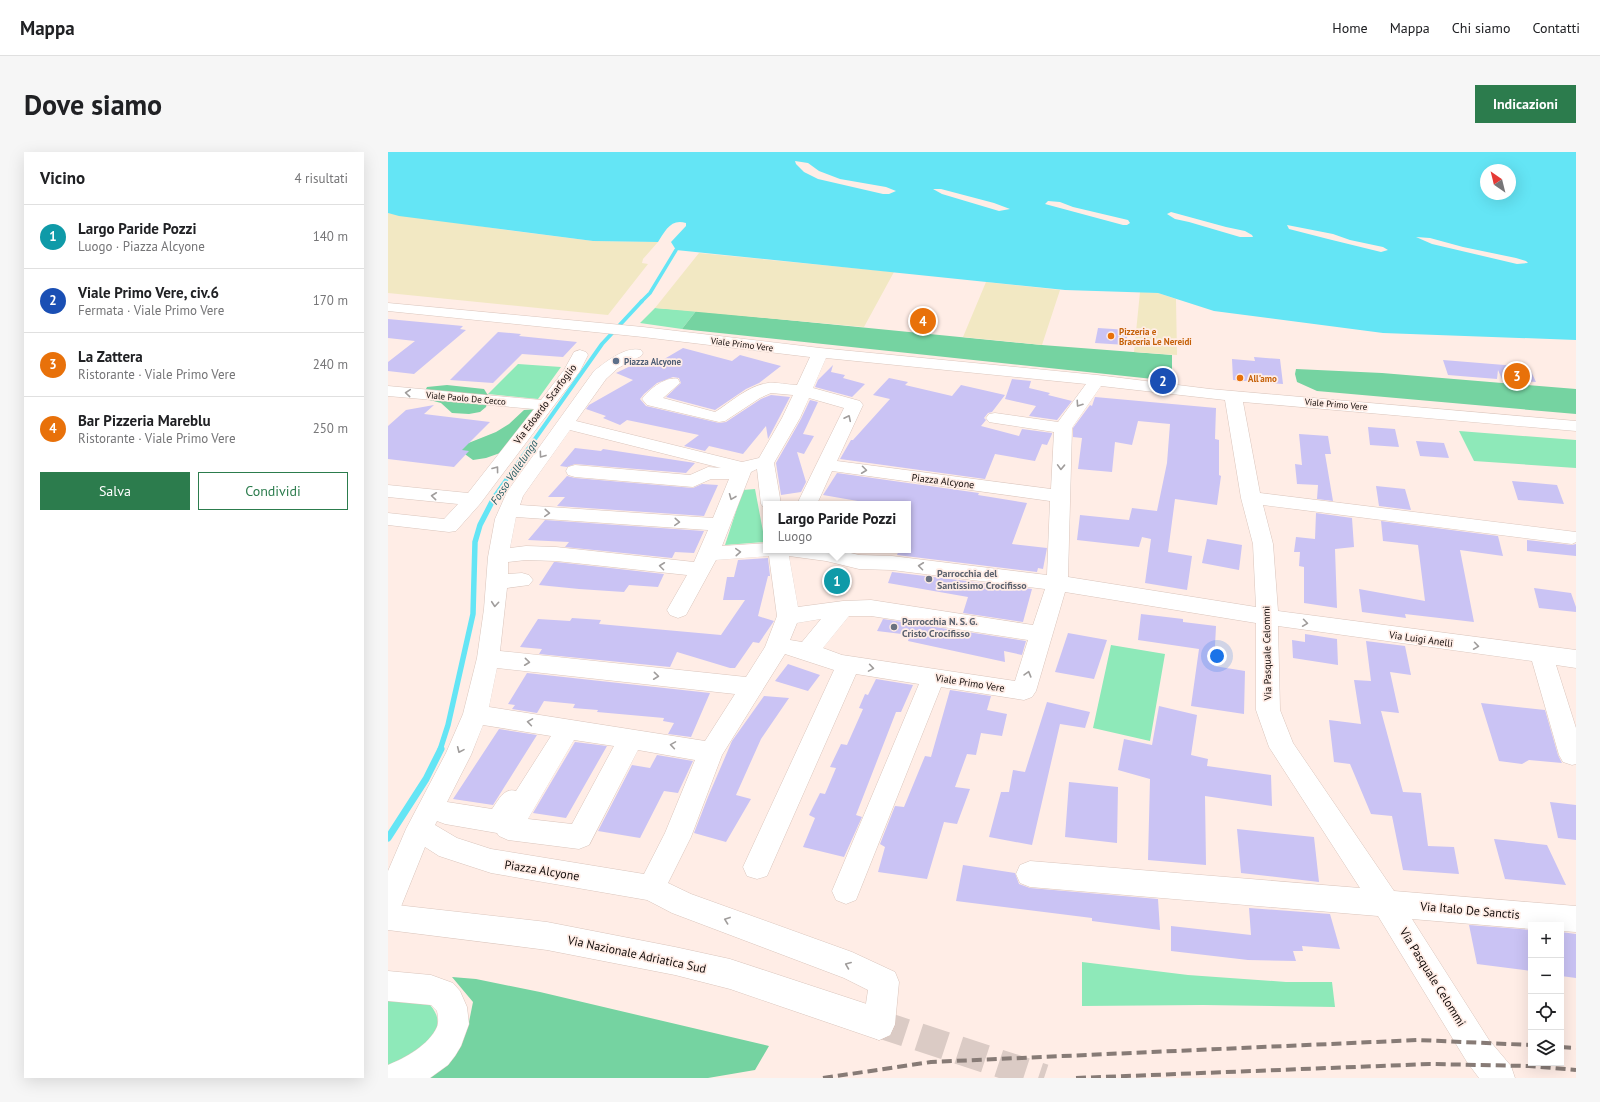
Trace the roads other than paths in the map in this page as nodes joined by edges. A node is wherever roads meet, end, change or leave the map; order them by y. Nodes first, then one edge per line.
1 (388, 307) edge
2 (635, 353) dead end
3 (820, 353) junction
4 (580, 355) dead end
5 (1097, 380) junction
6 (672, 383) dead end
7 (388, 391) edge
8 (804, 391) junction
9 (1233, 396) junction
10 (544, 405) junction
11 (995, 418) dead end
12 (565, 424) junction
13 (1576, 426) edge
14 (1063, 428) junction
15 (765, 464) junction
16 (826, 465) junction
17 (575, 471) dead end
18 (742, 472) junction
19 (388, 491) edge
20 (1060, 496) junction
21 (1252, 498) junction
22 (473, 500) junction
23 (771, 501) edge
24 (808, 501) edge
25 (508, 510) junction
26 (388, 519) edge
27 (721, 524) junction
28 (1572, 537) dead end
29 (763, 551) edge
30 (778, 553) edge
31 (818, 553) edge
32 (498, 557) junction
33 (705, 562) junction
34 (522, 580) dead end
35 (496, 582) junction
36 (1057, 583) junction
37 (843, 608) junction
38 (678, 610) dead end
39 (788, 616) junction
40 (1267, 617) junction
41 (1040, 634) junction
42 (776, 649) junction
43 (807, 651) junction
44 (1542, 656) junction
45 (488, 658) junction
46 (1576, 660) edge
47 (848, 665) junction
48 (933, 678) junction
49 (751, 687) junction
50 (475, 714) junction
51 (563, 728) junction
52 (631, 739) junction
53 (711, 752) junction
54 (1572, 755) dead end
55 (445, 813) dead end
56 (420, 829) junction
57 (757, 867) dead end
58 (1030, 874) dead end
59 (650, 888) junction
60 (846, 891) dead end
61 (1387, 904) junction
62 (395, 914) edge
63 (1576, 920) edge
64 (388, 986) edge
65 (879, 1024) joint
66 (1483, 1064) edge
67 (397, 1078) edge
68 (1499, 1078) edge

1 - 3 street, Viale Primo Vere
2 - 12 street
3 - 5 street, Viale Primo Vere
3 - 8 street
4 - 10 street, Via Edoardo Scarfoglio
5 - 9 street, Viale Primo Vere
5 -> 14 street
6 - 8 street
10 -> 7 street, Viale Paolo De Cecco
8 - 15 street
16 -> 8 street
9 - 13 street, Viale Primo Vere
9 - 21 street, Via Pasquale Celommi
22 -> 10 street, Via Edoardo Scarfoglio
11 - 14 street
12 - 18 street
12 -> 25 street
14 -> 20 street
15 - 18 street
15 - 23 street
16 -> 20 street, Piazza Alcyone
16 - 24 street
17 - 18 street
18 -> 27 street
22 -> 19 street
20 - 36 street
21 - 28 street
21 - 40 street, Via Pasquale Celommi
22 - 26 street
25 -> 27 street
25 - 32 street
27 - 33 street
33 -> 29 street
30 - 39 street
36 -> 31 street
33 -> 32 street
32 - 35 street
33 - 38 street
34 - 35 street
35 -> 45 street
36 - 40 street
36 - 41 street, Viale Primo Vere
37 - 39 street
37 - 41 street
37 - 43 street
39 - 42 street
40 -> 44 street, Via Luigi Anelli
40 - 61 street, Via Pasquale Celommi
48 -> 41 street, Viale Primo Vere
42 - 43 street
42 - 49 street
43 - 47 street, Viale Primo Vere
44 - 46 street, Via Luigi Anelli
44 - 54 street
45 -> 49 street
45 - 50 street
47 -> 48 street, Viale Primo Vere
47 - 57 street
48 - 60 street
49 - 53 street
51 -> 50 street
50 -> 56 street
51 - 52 street
51 - 52 street
51 - 55 street
53 -> 52 street
53 - 59 street
56 - 59 street, Piazza Alcyone
56 - 62 street
58 - 61 street
65 -> 59 street, Piazza Alcyone
61 - 63 street, Via Italo De Sanctis
61 - 66 street, Via Pasquale Celommi
62 - 65 street, Via Nazionale Adriatica Sud
64 - 67 street
66 - 68 street, Via Pasquale Celommi

